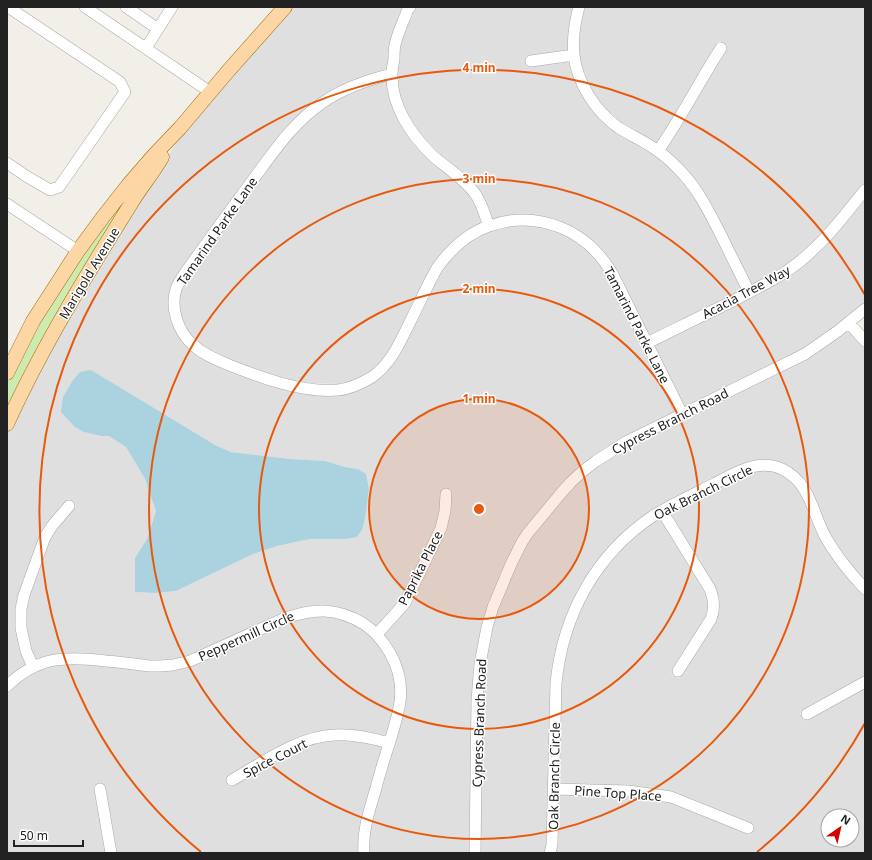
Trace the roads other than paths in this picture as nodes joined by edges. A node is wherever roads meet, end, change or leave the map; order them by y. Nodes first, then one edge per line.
1 (8, 7) edge
2 (85, 7) edge
3 (126, 7) edge
4 (172, 7) edge
5 (285, 7) edge
6 (410, 7) edge
7 (579, 7) edge
8 (158, 29) junction
9 (146, 48) junction
10 (720, 48) dead end
11 (574, 55) junction
12 (531, 61) dead end
13 (392, 74) junction
14 (210, 92) junction
15 (180, 128) junction
16 (658, 151) junction
17 (7, 164) edge
18 (865, 190) edge
19 (7, 204) edge
20 (488, 226) junction
21 (78, 251) junction
22 (749, 292) junction
23 (865, 309) edge
24 (849, 323) junction
25 (865, 341) edge
26 (647, 343) junction
27 (7, 373) edge
28 (682, 414) junction
29 (7, 424) edge
30 (446, 494) dead end
31 (69, 506) dead end
32 (662, 511) junction
33 (865, 588) edge
34 (377, 634) junction
35 (33, 667) junction
36 (678, 671) dead end
37 (865, 682) edge
38 (7, 686) edge
39 (807, 714) dead end
40 (389, 743) junction
41 (232, 780) dead end
42 (100, 789) dead end
43 (554, 789) junction
44 (748, 828) dead end
45 (111, 853) edge
46 (364, 853) edge
47 (475, 853) edge
48 (550, 853) edge

1 - 17 street
2 - 9 street
3 - 8 street
4 - 8 street
5 - 14 main road, Marigold Avenue
6 - 13 street
7 - 11 street
8 - 9 street
9 - 14 street
10 - 16 street
11 - 12 street
11 - 16 street
13 - 20 street
13 - 20 street, Tamarind Parke Lane
14 - 15 main road, Marigold Avenue
15 - 21 main road, Marigold Avenue
15 - 29 main road, Marigold Avenue
16 - 22 street
18 - 22 street, Acacia Tree Way
19 - 21 street
20 - 26 street, Tamarind Parke Lane
21 - 27 main road, Marigold Avenue
22 - 26 street, Acacia Tree Way
23 - 24 street, Cypress Branch Road
24 - 25 street
24 - 28 street, Cypress Branch Road
26 - 28 street, Tamarind Parke Lane
28 - 47 street, Cypress Branch Road
30 - 34 street, Paprika Place
31 - 35 street
32 - 33 street, Oak Branch Circle
32 - 36 street
32 - 43 street, Oak Branch Circle
34 - 35 street, Peppermill Circle
34 - 40 street, Peppermill Circle
35 - 38 street, Peppermill Circle
37 - 39 street
40 - 41 street, Spice Court
40 - 46 street, Peppermill Circle
42 - 45 street
43 - 44 street, Pine Top Place
43 - 48 street, Oak Branch Circle

